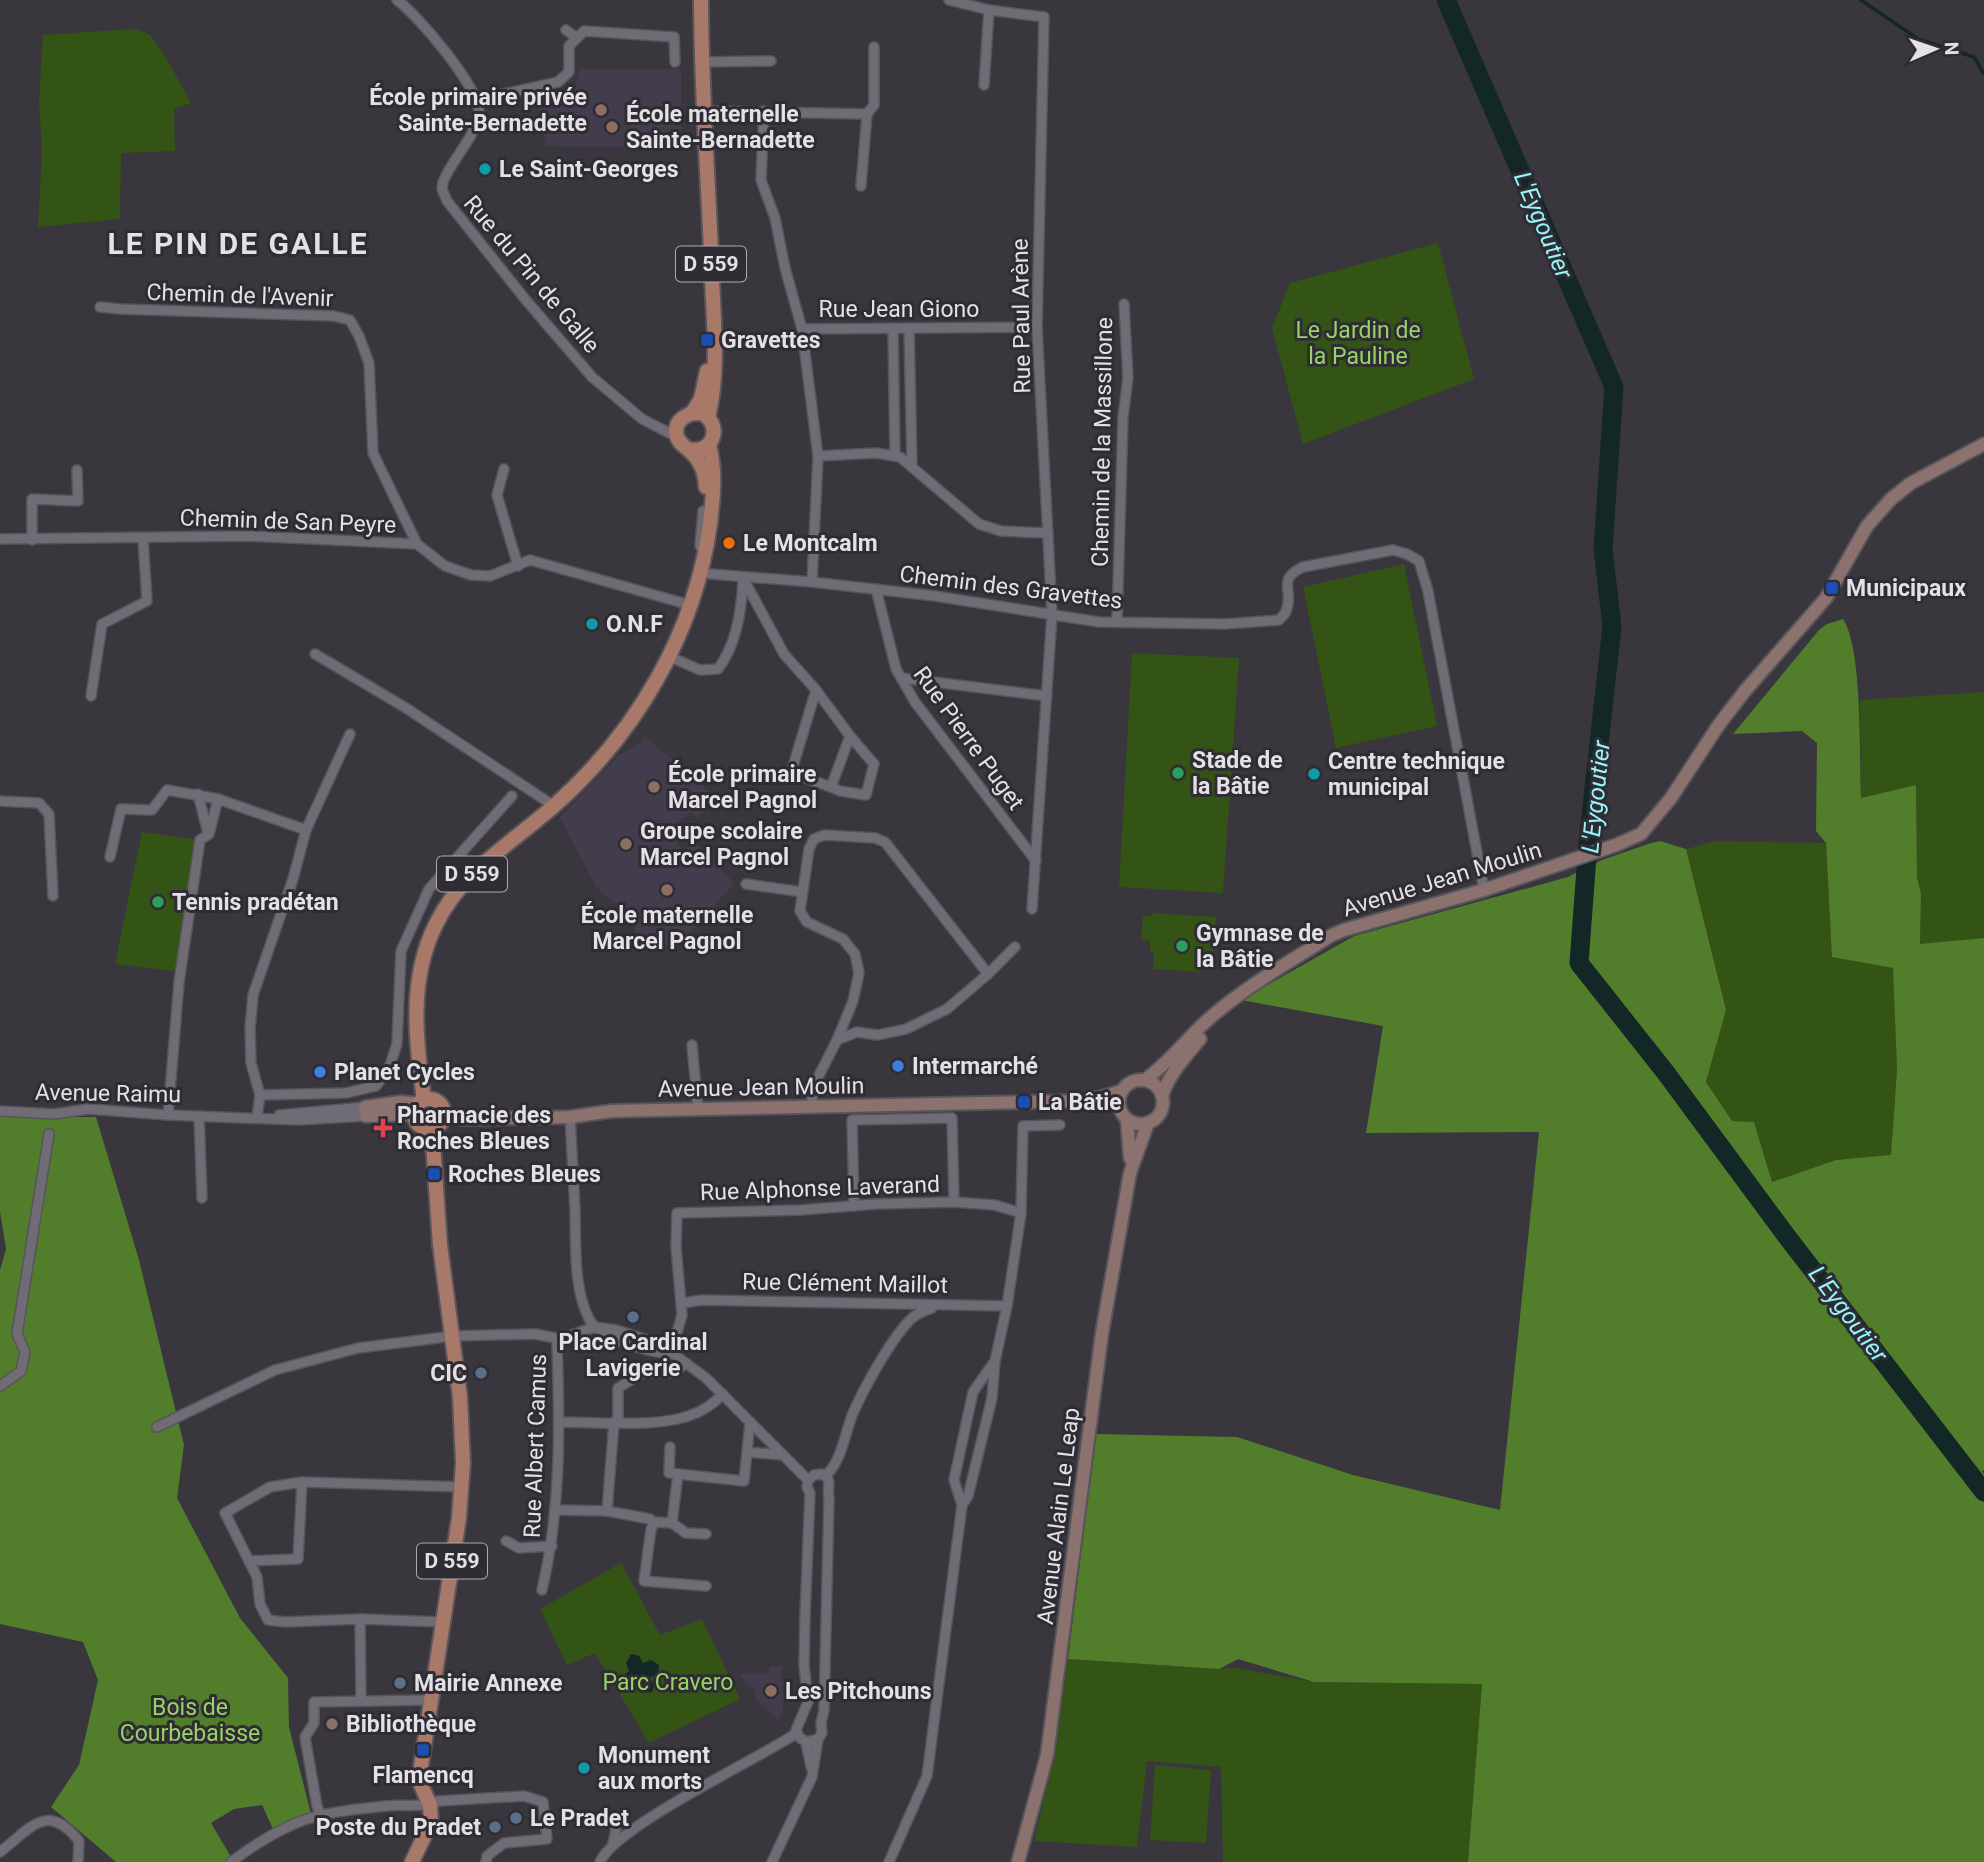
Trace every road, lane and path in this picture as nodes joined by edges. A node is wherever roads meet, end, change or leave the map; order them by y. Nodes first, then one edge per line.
1 (397, 0) edge
2 (701, 0) edge
3 (950, 0) edge
4 (989, 10) junction
5 (566, 30) dead end
6 (576, 38) junction
7 (874, 47) dead end
8 (771, 61) dead end
9 (675, 62) dead end
10 (702, 62) junction
11 (984, 85) dead end
12 (477, 100) junction
13 (703, 111) junction
14 (764, 111) junction
15 (867, 114) junction
16 (861, 186) dead end
17 (1124, 304) dead end
18 (100, 307) dead end
19 (1037, 327) junction
20 (893, 328) junction
21 (909, 328) junction
22 (802, 329) junction
23 (686, 417) junction
24 (708, 418) junction
25 (642, 419) junction
26 (677, 437) junction
27 (1984, 444) edge
28 (709, 445) junction
29 (688, 449) junction
30 (818, 456) junction
31 (895, 456) junction
32 (912, 467) junction
33 (504, 469) dead end
34 (77, 470) dead end
35 (703, 511) junction
36 (1048, 533) junction
37 (143, 538) junction
38 (0, 539) edge
39 (33, 540) junction
40 (417, 544) junction
41 (517, 566) junction
42 (702, 572) junction
43 (743, 578) junction
44 (812, 582) junction
45 (876, 589) junction
46 (683, 603) junction
47 (1052, 614) junction
48 (1117, 622) junction
49 (315, 654) dead end
50 (668, 656) junction
51 (901, 678) junction
52 (816, 690) junction
53 (91, 696) dead end
54 (1047, 696) junction
55 (641, 705) junction
56 (350, 734) dead end
57 (850, 736) junction
58 (831, 787) junction
59 (198, 794) junction
60 (512, 796) dead end
61 (218, 799) junction
62 (0, 801) edge
63 (554, 806) junction
64 (306, 830) junction
65 (209, 834) junction
66 (110, 857) dead end
67 (1036, 861) junction
68 (746, 884) dead end
69 (1484, 890) junction
70 (802, 892) junction
71 (53, 896) dead end
72 (1032, 909) dead end
73 (1015, 947) dead end
74 (988, 974) junction
75 (1231, 1001) junction
76 (837, 1040) junction
77 (692, 1045) dead end
78 (1145, 1080) junction
79 (1122, 1091) junction
80 (260, 1095) junction
81 (1162, 1096) junction
82 (1080, 1101) junction
83 (419, 1106) junction
84 (812, 1107) junction
85 (698, 1110) junction
86 (0, 1111) edge
87 (366, 1112) joint
88 (168, 1115) junction
89 (1124, 1115) junction
90 (199, 1116) junction
91 (443, 1116) junction
92 (257, 1117) junction
93 (570, 1117) junction
94 (1148, 1123) junction
95 (1060, 1125) dead end
96 (432, 1129) junction
97 (49, 1134) dead end
98 (1130, 1173) junction
99 (202, 1198) dead end
100 (954, 1202) junction
101 (854, 1206) junction
102 (1021, 1213) junction
103 (682, 1303) junction
104 (941, 1305) junction
105 (1007, 1306) junction
106 (595, 1327) junction
107 (453, 1336) junction
108 (560, 1339) junction
109 (671, 1353) junction
110 (995, 1361) junction
111 (686, 1363) junction
112 (0, 1386) edge
113 (723, 1394) junction
114 (559, 1422) junction
115 (616, 1422) junction
116 (750, 1423) junction
117 (157, 1427) dead end
118 (670, 1447) dead end
119 (747, 1452) junction
120 (782, 1455) junction
121 (678, 1474) junction
122 (825, 1476) junction
123 (808, 1480) junction
124 (302, 1482) junction
125 (463, 1487) junction
126 (810, 1493) junction
127 (827, 1493) junction
128 (962, 1505) junction
129 (556, 1510) junction
130 (607, 1511) junction
131 (653, 1520) junction
132 (672, 1523) junction
133 (706, 1534) dead end
134 (506, 1541) dead end
135 (552, 1546) junction
136 (249, 1561) junction
137 (706, 1586) dead end
138 (542, 1590) dead end
139 (360, 1619) junction
140 (442, 1622) junction
141 (361, 1700) junction
142 (430, 1700) junction
143 (804, 1717) junction
144 (821, 1722) junction
145 (797, 1733) junction
146 (818, 1739) junction
147 (806, 1742) junction
148 (812, 1777) junction
149 (430, 1805) junction
150 (318, 1813) junction
151 (629, 1832) junction
152 (613, 1843) junction
153 (0, 1852) edge
154 (78, 1862) edge
155 (231, 1862) edge
156 (412, 1862) edge
157 (486, 1862) edge
158 (600, 1862) edge
159 (772, 1862) edge
160 (889, 1862) edge
161 (1018, 1862) edge

1 - 12 street
2 - 10 main road, D 559
3 - 4 street
4 - 11 street
4 - 19 street, Rue Paul Arène
5 - 6 street
6 - 9 street
6 - 12 street
7 - 15 street
8 - 10 street
10 - 13 main road, D 559
12 - 25 street, Rue du Pin de Galle
13 - 14 street
13 - 23 main road, D 559
13 - 24 main road, D 559
14 - 15 street
14 - 22 street
15 - 16 street
17 - 48 street, Chemin de la Massillone
18 - 40 street, Chemin de l'Avenir
19 - 21 street, Rue Jean Giono
19 - 36 street, Rue Paul Arène
20 - 21 street, Rue Jean Giono
20 - 22 street, Rue Jean Giono
20 - 31 street
21 - 32 street
22 - 30 street
23 - 24 main road
23 - 25 street
23 - 26 main road
24 - 28 main road
25 - 26 street, Rue du Pin de Galle
26 - 29 main road
27 - 69 street, Avenue Jean Moulin
28 - 29 main road
28 - 42 main road, D 559
29 - 35 main road, D 559
30 - 31 street
30 - 44 street
31 - 32 street
32 - 36 street
33 - 41 street
34 - 39 street
35 - 42 street
35 - 46 main road, D 559
36 - 47 street, Rue Paul Arène
37 - 39 street, Chemin de San Peyre
37 - 40 street, Chemin de San Peyre
37 - 53 street
38 - 39 street, Chemin de San Peyre
40 - 41 street, Chemin de San Peyre
41 - 46 street, Chemin de San Peyre
42 - 43 street, Chemin des Gravettes
42 - 50 main road, D 559
43 - 44 street, Chemin des Gravettes
43 - 50 street
43 - 52 street
44 - 45 street, Chemin des Gravettes
45 - 47 street, Chemin des Gravettes
45 - 51 street, Rue Pierre Puget
46 - 55 main road, D 559
47 - 48 street, Chemin des Gravettes
47 - 54 street, Rue Paul Arène
48 - 69 street, Chemin des Gravettes
49 - 63 street
50 - 55 main road, D 559
51 - 54 street
51 - 67 street, Rue Pierre Puget
52 - 57 street
52 - 58 street
54 - 67 street, Rue Paul Arène
55 - 63 main road, D 559
56 - 64 street
57 - 58 street
57 - 58 street
59 - 61 street
59 - 65 street
59 - 66 street
60 - 80 street
61 - 64 street
61 - 65 street
62 - 71 street
63 - 83 main road, D 559
64 - 80 street
65 - 88 street
67 - 72 street, Rue Paul Arène
68 - 70 street
69 - 75 street, Avenue Jean Moulin
70 - 74 street
70 - 76 street
73 - 74 street
74 - 76 street
75 - 78 street, Avenue Jean Moulin
75 - 81 street, Avenue Jean Moulin
76 - 84 street
77 - 85 street
78 - 79 street
78 - 81 street
79 - 82 street, Avenue Jean Moulin
79 - 89 street
80 - 92 street
81 - 94 street
82 - 84 street, Avenue Jean Moulin
82 - 89 street, Avenue Jean Moulin
83 - 87 street, Avenue Raimu
83 - 91 main road
83 - 96 main road
84 - 85 street, Avenue Jean Moulin
85 - 93 street, Avenue Jean Moulin
86 - 88 street, Avenue Raimu
87 - 92 street, Avenue Raimu
88 - 90 street, Avenue Raimu
89 - 94 street
89 - 98 street, Avenue Alain Le Leap
90 - 92 street, Avenue Raimu
90 - 99 street
91 - 93 street, Avenue Jean Moulin
91 - 96 main road
93 - 106 street
94 - 98 street, Avenue Alain Le Leap
95 - 102 street
96 - 107 main road, D 559
97 - 112 street
98 - 161 street, Avenue Alain Le Leap
100 - 101 street, Rue Alphonse Laverand
100 - 101 street
100 - 102 street, Rue Alphonse Laverand
101 - 103 street, Rue Alphonse Laverand
102 - 105 street
103 - 104 street, Rue Clément Maillot
103 - 109 street, Rue Alphonse Laverand
104 - 105 street, Rue Clément Maillot
104 - 122 street
105 - 110 street
106 - 108 street, Rue Albert Camus
106 - 109 street
107 - 108 street
107 - 117 street
107 - 125 main road, D 559
108 - 114 street, Rue Albert Camus
109 - 111 street
110 - 128 street
110 - 128 street
111 - 113 street
111 - 115 street
113 - 115 street
113 - 116 street
114 - 115 street
114 - 129 street, Rue Albert Camus
115 - 130 street
116 - 119 street
116 - 120 street
118 - 121 street
119 - 120 street
119 - 121 street
120 - 123 street
121 - 132 street
122 - 123 street
122 - 127 street
123 - 126 street
124 - 125 street
124 - 136 street
124 - 136 street
125 - 140 main road, D 559
126 - 127 street
126 - 143 street
127 - 144 street
128 - 160 street
129 - 130 street
129 - 135 street, Rue Albert Camus
130 - 131 street
131 - 132 street
131 - 137 street
132 - 133 street
134 - 135 street
135 - 138 street, Rue Albert Camus
136 - 139 street
139 - 140 street
139 - 141 street
140 - 142 main road, D 559
141 - 142 street
141 - 150 street
142 - 149 main road, D 559
143 - 144 street
143 - 145 street
144 - 146 street
145 - 147 street
145 - 151 street
146 - 147 street
146 - 148 street
147 - 148 street
148 - 159 street
149 - 150 street
149 - 156 main road, D 559
149 - 157 street
150 - 155 street
151 - 152 street
151 - 152 street
152 - 158 street
153 - 154 street

